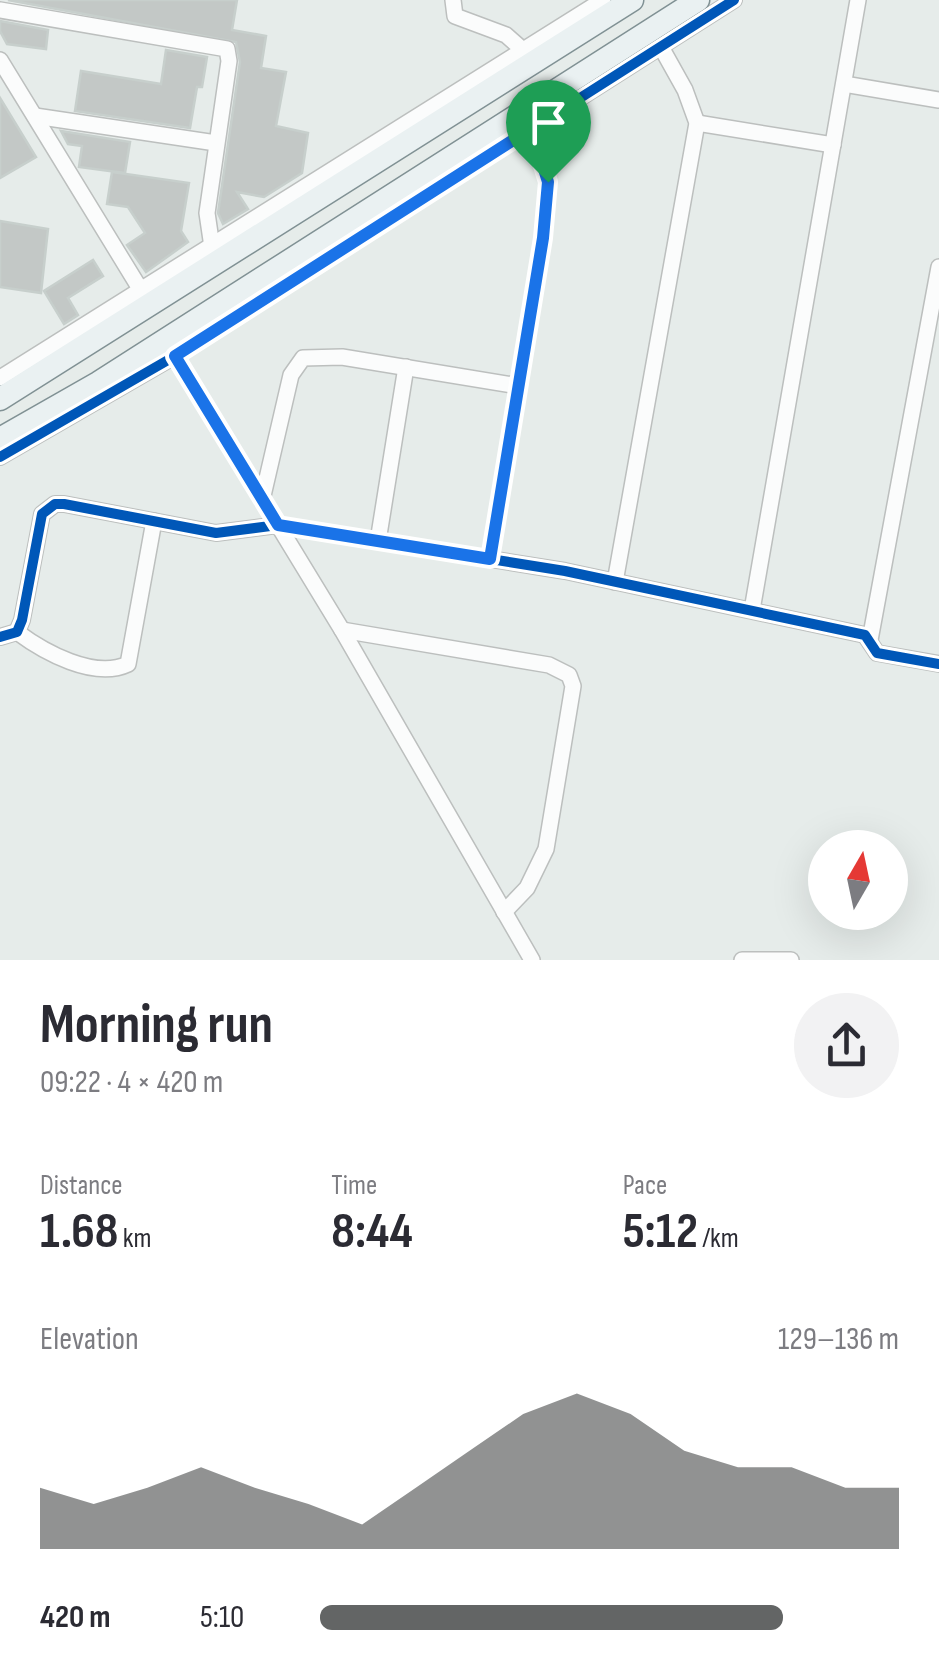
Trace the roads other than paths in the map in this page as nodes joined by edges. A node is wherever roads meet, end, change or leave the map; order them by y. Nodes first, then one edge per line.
1 (454, 0) edge
2 (602, 0) edge
3 (632, 0) edge
4 (698, 0) edge
5 (734, 0) edge
6 (858, 0) edge
7 (0, 10) edge
8 (660, 47) junction
9 (523, 50) junction
10 (0, 60) edge
11 (844, 84) junction
12 (939, 100) edge
13 (34, 116) junction
14 (697, 123) junction
15 (526, 132) junction
16 (216, 143) junction
17 (833, 145) junction
18 (212, 247) junction
19 (939, 267) edge
20 (142, 292) junction
21 (935, 312) edge
22 (175, 356) junction
23 (406, 367) junction
24 (0, 378) edge
25 (518, 386) junction
26 (0, 398) edge
27 (0, 439) edge
28 (0, 456) edge
29 (262, 500) junction
30 (154, 521) junction
31 (278, 525) junction
32 (378, 541) junction
33 (490, 559) junction
34 (615, 582) junction
35 (752, 610) junction
36 (342, 630) junction
37 (17, 632) junction
38 (0, 637) edge
39 (870, 640) junction
40 (939, 664) edge
41 (504, 912) junction
42 (532, 960) edge
43 (742, 960) edge
44 (792, 960) edge

1 - 9 street
2 - 9 street
3 - 26 main road
4 - 27 main road
5 - 8 street
6 - 11 street
7 - 16 street
8 - 14 street
8 - 15 street
9 - 18 street
10 - 13 street
11 - 12 street
11 - 17 street
13 - 16 street
13 - 20 street
14 - 17 street
14 - 34 street
15 - 22 street
15 - 25 street
16 - 18 street
17 - 35 street
18 - 20 street
19 - 21 street
20 - 24 street
21 - 39 street
22 - 28 street
22 - 29 street
23 - 25 street
23 - 29 street
23 - 32 street
25 - 33 street
29 - 31 street
30 - 31 street
30 - 37 street
30 - 37 street
31 - 32 street
31 - 36 street
32 - 33 street
33 - 34 street
34 - 35 street
35 - 39 street
36 - 41 street
36 - 41 street
37 - 38 street
39 - 40 street
41 - 42 street
43 - 44 street

